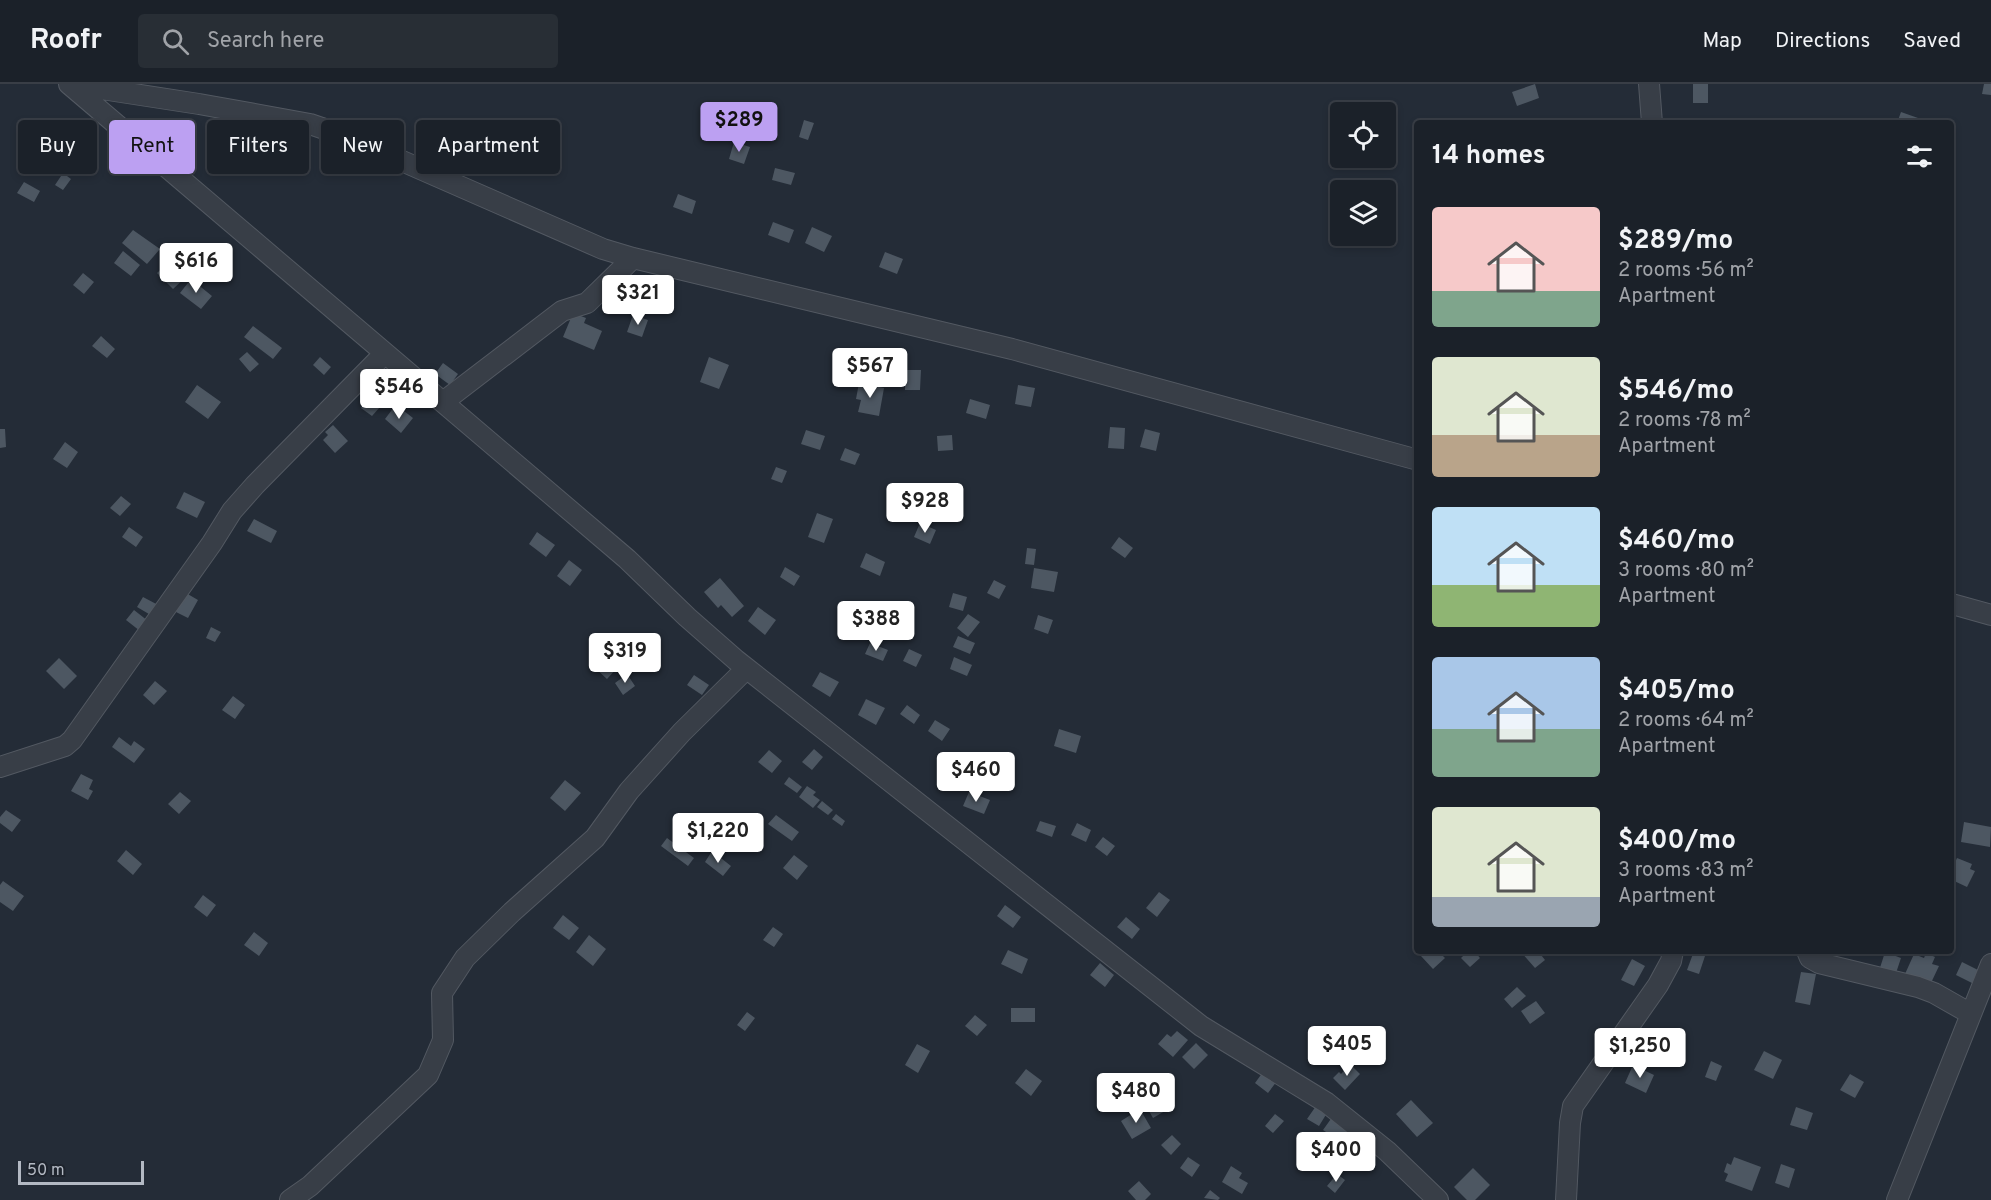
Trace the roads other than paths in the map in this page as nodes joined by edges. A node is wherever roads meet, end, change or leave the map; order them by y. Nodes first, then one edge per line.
1 (69, 84) edge
2 (1649, 84) edge
3 (1652, 120) edge
4 (633, 258) junction
5 (385, 353) junction
6 (443, 402) junction
7 (1414, 459) edge
8 (1954, 605) edge
9 (1991, 615) edge
10 (746, 669) junction
11 (0, 766) edge
12 (1672, 954) edge
13 (1808, 954) edge
14 (1991, 964) edge
15 (1971, 1014) junction
16 (290, 1200) edge
17 (1438, 1200) edge
18 (1566, 1200) edge
19 (1897, 1200) edge

1 - 4 street
1 - 5 street
2 - 3 street
4 - 6 street
4 - 7 street
5 - 6 street
5 - 11 street
6 - 10 street
8 - 9 street
10 - 16 street
10 - 17 street
12 - 18 street
13 - 15 street
14 - 15 street
15 - 19 street

